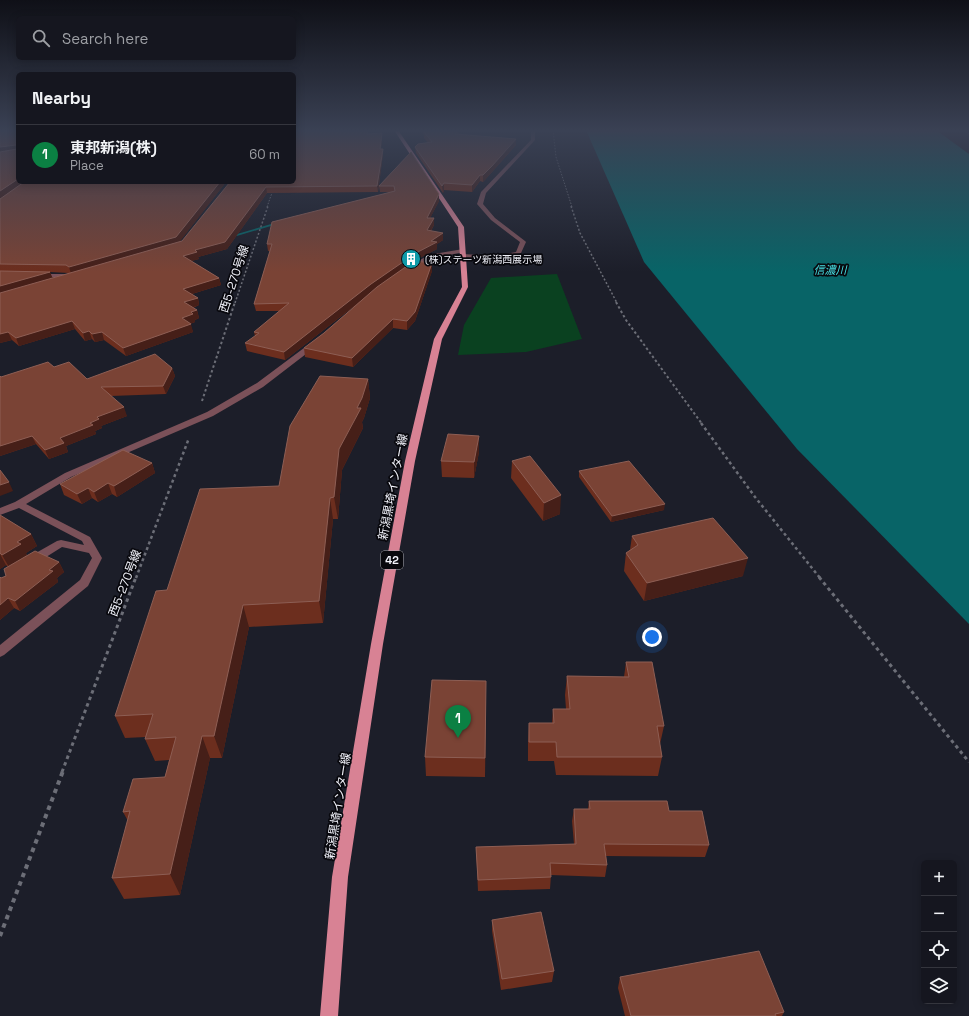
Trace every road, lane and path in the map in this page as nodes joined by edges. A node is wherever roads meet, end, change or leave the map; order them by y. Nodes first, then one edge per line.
1 (428, 177) edge
2 (498, 177) edge
3 (562, 177) edge
4 (274, 189) edge
5 (463, 254) junction
6 (32, 275) edge
7 (400, 276) edge
8 (50, 284) edge
9 (321, 339) edge
10 (196, 420) junction
11 (19, 504) junction
12 (0, 512) edge
13 (94, 551) junction
14 (20, 567) edge
15 (0, 652) edge
16 (969, 762) edge
17 (0, 936) edge
18 (329, 1016) edge

1 - 5 main road, 新潟黒埼インター線 / 42
2 - 5 street
3 - 16 path
4 - 10 path, 西5-270号線
5 - 7 street
5 - 18 main road, 新潟黒埼インター線 / 42
6 - 8 street
9 - 10 street
10 - 11 street
10 - 17 path, 西5-270号線
11 - 12 street
11 - 13 street
13 - 14 street
13 - 15 street

